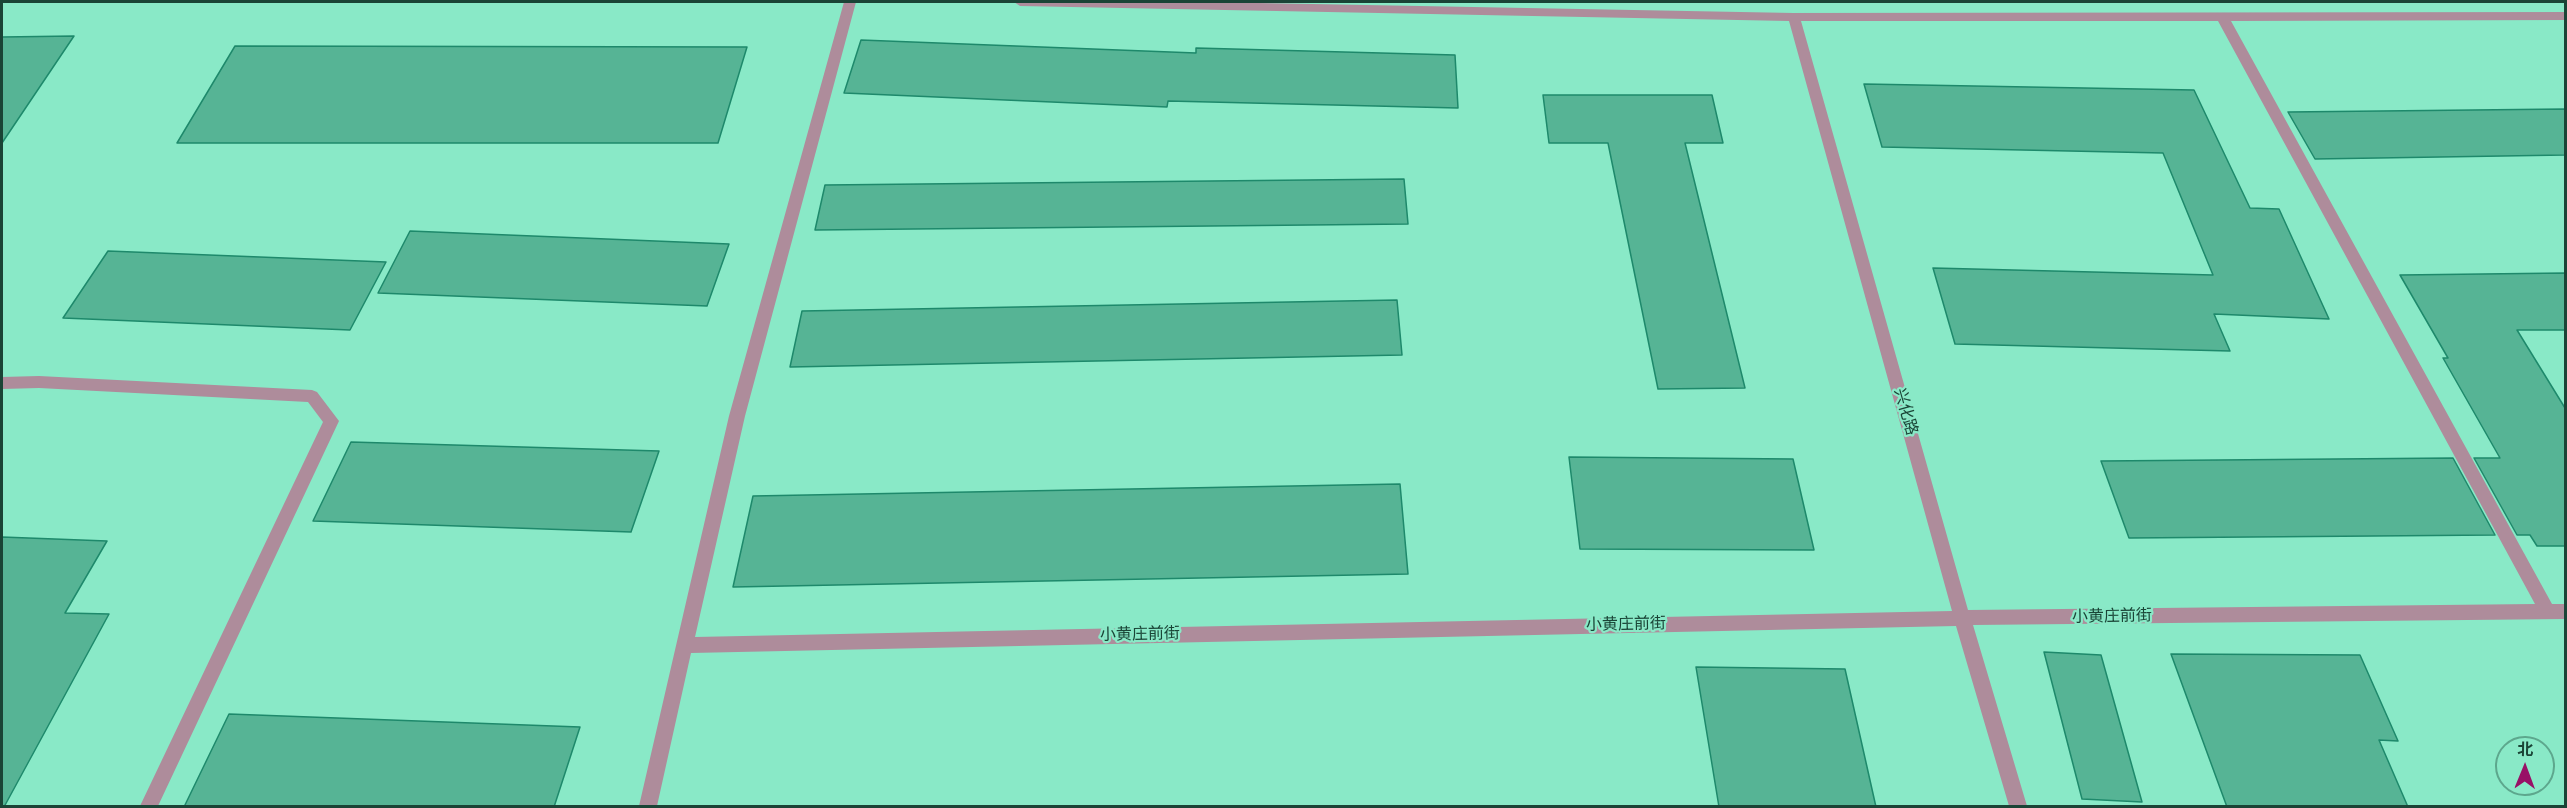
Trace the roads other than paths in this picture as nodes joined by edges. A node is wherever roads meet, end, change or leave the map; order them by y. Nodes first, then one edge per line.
1 (850, 2) edge
2 (1020, 2) edge
3 (1637, 8) edge
4 (2222, 16) junction
5 (2565, 16) edge
6 (1794, 17) junction
7 (2, 383) edge
8 (2557, 612) edge
9 (1962, 618) junction
10 (687, 645) junction
11 (149, 807) edge
12 (648, 807) edge
13 (2018, 807) edge

1 - 10 street
2 - 3 street
3 - 6 street
4 - 5 street
4 - 6 street
4 - 8 street
6 - 9 street, 兴化路
7 - 11 street
8 - 9 street, 小黄庄前街
9 - 10 street, 小黄庄前街
9 - 13 street, 兴化路
10 - 12 street

